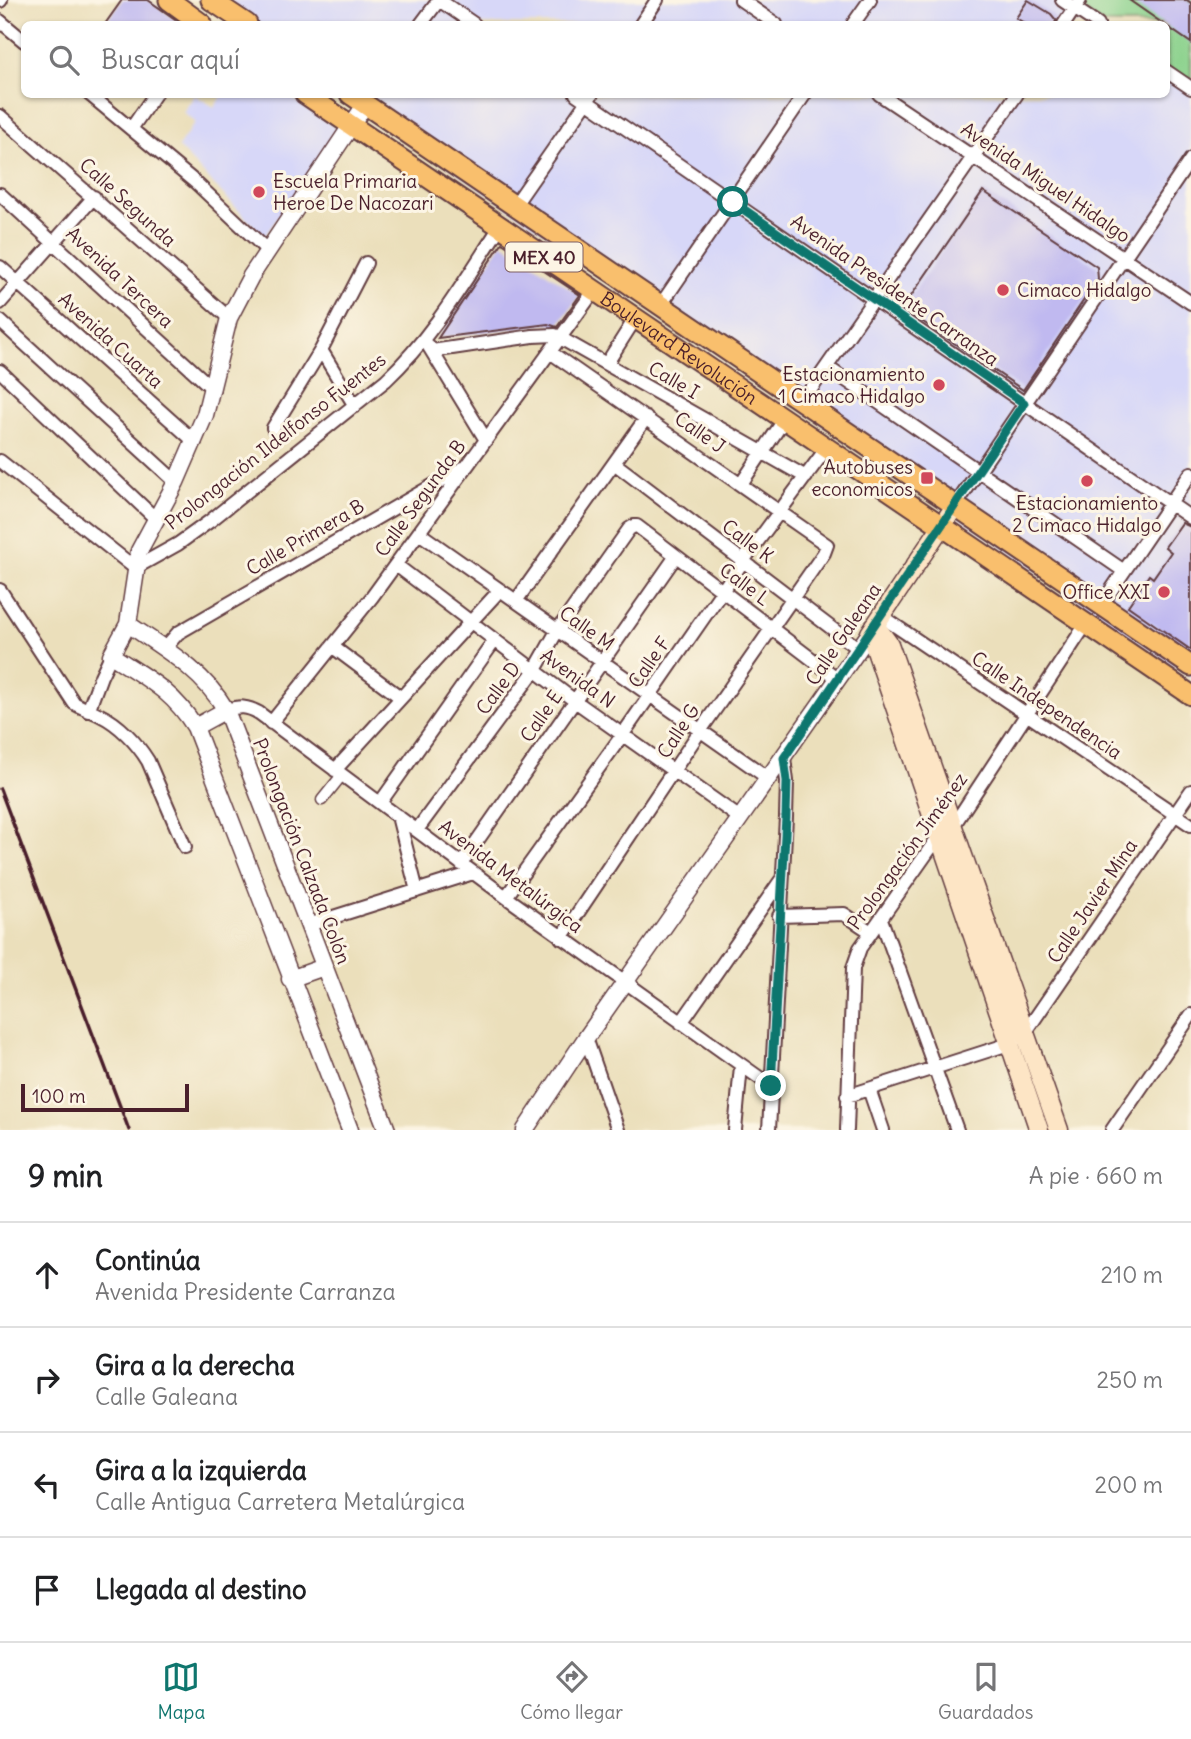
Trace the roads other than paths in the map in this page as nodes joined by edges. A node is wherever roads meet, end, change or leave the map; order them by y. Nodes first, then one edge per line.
1 (169, 0) edge
2 (439, 0) edge
3 (657, 0) edge
4 (741, 0) edge
5 (870, 0) edge
6 (1062, 0) edge
7 (215, 1) edge
8 (1077, 4) edge
9 (0, 21) edge
10 (198, 21) edge
11 (243, 21) edge
12 (423, 21) edge
13 (470, 21) edge
14 (642, 21) edge
15 (772, 21) edge
16 (855, 21) edge
17 (1065, 21) edge
18 (1095, 21) edge
19 (21, 38) edge
20 (1170, 73) edge
21 (1191, 88) edge
22 (94, 98) edge
23 (152, 98) edge
24 (311, 98) edge
25 (362, 98) edge
26 (584, 98) edge
27 (586, 98) edge
28 (803, 98) edge
29 (885, 98) edge
30 (1014, 98) edge
31 (0, 116) edge
32 (351, 126) junction
33 (131, 129) junction
34 (974, 158) junction
35 (1191, 159) edge
36 (0, 194) edge
37 (94, 197) junction
38 (733, 202) junction
39 (514, 206) junction
40 (500, 227) junction
41 (54, 243) junction
42 (268, 251) junction
43 (1124, 257) junction
44 (366, 263) dead end
45 (0, 267) edge
46 (18, 283) junction
47 (594, 291) junction
48 (874, 300) junction
49 (0, 303) edge
50 (1191, 303) edge
51 (660, 306) junction
52 (229, 318) junction
53 (635, 319) junction
54 (0, 321) edge
55 (559, 338) junction
56 (425, 339) junction
57 (321, 350) junction
58 (432, 351) junction
59 (550, 352) junction
60 (607, 363) junction
61 (827, 367) junction
62 (0, 371) edge
63 (214, 389) junction
64 (802, 402) junction
65 (1024, 403) junction
66 (355, 406) junction
67 (646, 418) junction
68 (784, 420) junction
69 (273, 428) dead end
70 (486, 440) junction
71 (195, 442) junction
72 (825, 449) junction
73 (762, 453) junction
74 (0, 461) edge
75 (469, 463) junction
76 (614, 463) junction
77 (978, 471) junction
78 (1191, 473) edge
79 (806, 477) junction
80 (176, 482) junction
81 (741, 484) junction
82 (1170, 503) junction
83 (955, 506) junction
84 (781, 512) junction
85 (1191, 518) edge
86 (157, 520) junction
87 (942, 525) junction
88 (629, 529) joint
89 (419, 533) junction
90 (827, 545) joint
91 (676, 556) junction
92 (743, 561) junction
93 (396, 565) junction
94 (135, 568) junction
95 (1124, 571) junction
96 (0, 590) edge
97 (500, 590) junction
98 (722, 590) junction
99 (793, 599) junction
100 (516, 601) junction
101 (1101, 606) junction
102 (470, 621) junction
103 (128, 624) junction
104 (1086, 624) junction
105 (876, 625) junction
106 (772, 629) junction
107 (558, 631) junction
108 (495, 640) junction
109 (333, 647) junction
110 (164, 649) junction
111 (859, 649) junction
112 (111, 655) junction
113 (600, 662) junction
114 (1191, 666) edge
115 (534, 670) junction
116 (838, 679) junction
117 (649, 695) junction
118 (1191, 695) edge
119 (400, 697) junction
120 (575, 701) junction
121 (226, 710) junction
122 (88, 711) junction
123 (1026, 714) junction
124 (271, 723) junction
125 (195, 727) junction
126 (700, 731) junction
127 (623, 734) junction
128 (784, 758) junction
129 (674, 772) junction
130 (338, 773) junction
131 (768, 778) junction
132 (1191, 790) edge
133 (322, 800) dead end
134 (380, 803) junction
135 (1175, 814) junction
136 (398, 816) junction
137 (740, 818) junction
138 (1191, 825) edge
139 (417, 830) junction
140 (946, 831) junction
141 (185, 847) dead end
142 (461, 864) junction
143 (473, 873) junction
144 (781, 880) junction
145 (417, 891) junction
146 (506, 897) junction
147 (779, 916) junction
148 (881, 919) junction
149 (308, 925) junction
150 (871, 932) junction
151 (561, 937) junction
152 (324, 967) junction
153 (290, 979) junction
154 (625, 983) junction
155 (1191, 1015) edge
156 (681, 1023) junction
157 (1025, 1032) junction
158 (586, 1038) junction
159 (1009, 1044) junction
160 (741, 1066) junction
161 (934, 1068) junction
162 (771, 1086) junction
163 (869, 1089) junction
164 (847, 1096) junction
165 (385, 1129) edge
166 (350, 1130) edge
167 (525, 1130) edge
168 (618, 1130) edge
169 (735, 1130) edge
170 (769, 1130) edge
171 (847, 1130) edge
172 (883, 1130) edge
173 (957, 1130) edge
174 (1039, 1130) edge
175 (1059, 1130) edge
176 (1112, 1130) edge

1 - 10 main road
2 - 12 street
2 - 13 street
3 - 14 street
4 - 15 street
5 - 16 street
6 - 8 street
7 - 11 main road
8 - 17 street
8 - 18 street
9 - 19 street
20 - 21 street
22 - 33 street
23 - 33 street
24 - 32 main road, Boulevard Revolución / MEX 40
25 - 32 street
25 - 39 main road, MEX 40
26 - 39 street
27 - 38 street, Avenida Presidente Carranza
28 - 38 street
29 - 34 street, Avenida Miguel Hidalgo
30 - 34 street
31 - 37 street, Calle Segunda
32 - 40 main road, Boulevard Revolución / MEX 40
32 - 42 street
33 - 42 street
34 - 43 street, Avenida Miguel Hidalgo
34 - 48 street
35 - 43 street, Calle Galeana
36 - 41 street, Avenida Tercera
37 - 41 street
37 - 52 street, Calle Segunda
38 - 48 street, Avenida Presidente Carranza
38 - 51 street
39 - 51 main road, MEX 40
40 - 47 main road, Boulevard Revolución / MEX 40
40 - 56 street, Prolongación Ildelfonso Fuentes
41 - 46 street
41 - 63 street, Avenida Tercera
42 - 52 street
43 - 50 street, Avenida Miguel Hidalgo
43 - 65 street, Calle Galeana
44 - 57 street
45 - 46 street, Avenida Cuarta
46 - 49 street
46 - 71 street, Avenida Cuarta
47 - 53 main road, Boulevard Revolución / MEX 40
47 - 55 street, Calle Segunda B
48 - 61 street
48 - 65 street, Avenida Presidente Carranza
51 - 64 main road, MEX 40
52 - 63 street
53 - 60 street
53 - 68 main road, Boulevard Revolución / MEX 40
54 - 80 street
55 - 58 street
55 - 59 street, Calle Segunda B
55 - 60 street, Calle I
56 - 58 street
56 - 66 street, Prolongación Ildelfonso Fuentes
57 - 66 street
57 - 69 street
58 - 70 street
59 - 67 street, Calle J
59 - 70 street, Calle Segunda B
60 - 73 street, Calle I
61 - 64 street
61 - 77 street
62 - 86 street
63 - 71 street
64 - 83 main road, MEX 40
65 - 77 street, Calle Galeana
65 - 82 street, Avenida Presidente Carranza
66 - 94 street, Prolongación Ildelfonso Fuentes
67 - 76 street
67 - 81 street, Calle J
68 - 72 main road, Boulevard Revolución / MEX 40
68 - 73 street
70 - 75 street, Calle Segunda B
71 - 80 street
72 - 79 street, Calle F
72 - 87 main road, Boulevard Revolución / MEX 40
73 - 79 street, Calle I
73 - 81 street
74 - 94 street
75 - 89 street, Calle Segunda B
75 - 110 street, Calle Primera B
76 - 92 street, Calle K
76 - 100 street
77 - 83 street, Calle Galeana
77 - 95 street
78 - 82 street
79 - 84 street, Calle F
80 - 86 street
81 - 84 street, Calle J
82 - 85 street, Avenida Presidente Carranza
82 - 95 street
83 - 87 main road, Calle Galeana
83 - 101 main road, MEX 40
84 - 90 street, Calle J
84 - 92 street, Calle F
86 - 94 street
87 - 104 main road, Boulevard Revolución / MEX 40
87 - 105 main road, Calle Galeana
88 - 91 street, Calle L
88 - 107 street, Calle D
89 - 93 street, Calle Segunda B
89 - 97 street, Calle M
90 - 99 street, Calle G
91 - 98 street, Calle L
91 - 113 street, Calle E
92 - 98 street, Calle F
92 - 99 street, Calle K
93 - 102 street, Avenida N
93 - 109 street, Calle Segunda B
94 - 103 street
95 - 101 street
96 - 122 street
97 - 100 street, Calle M
97 - 102 street
98 - 106 street, Calle L
98 - 117 street, Calle F
99 - 106 street, Calle G
99 - 111 street, Calle K
100 - 107 street, Calle M
101 - 114 main road, MEX 40
102 - 108 street, Avenida N
102 - 119 street
103 - 110 street, Prolongación Calzada Colón
103 - 112 street
104 - 118 main road, Boulevard Revolución / MEX 40
104 - 123 street, Prolongación Jiménez
105 - 111 street, Calle Galeana
105 - 123 street, Calle Independencia
105 - 140 main road
106 - 116 street, Calle L
106 - 126 street, Calle G
107 - 113 street, Calle M
107 - 115 street, Calle D
108 - 115 street, Avenida N
108 - 134 street
109 - 119 street
109 - 124 street, Calle Segunda B
110 - 121 street, Prolongación Calzada Colón
111 - 116 street, Calle Galeana
112 - 122 street
112 - 125 street
113 - 117 street, Calle M
113 - 120 street, Calle E
115 - 120 street, Avenida N
115 - 139 street, Calle D
116 - 128 street, Calle Galeana
117 - 126 street, Calle M
117 - 127 street, Calle F
119 - 130 street
120 - 127 street, Avenida N
120 - 142 street, Calle E
121 - 124 street, Avenida Metalúrgica
121 - 125 street
121 - 149 street, Prolongación Calzada Colón
122 - 141 street
123 - 135 street, Calle Independencia
123 - 140 street, Prolongación Jiménez
124 - 130 street, Avenida Metalúrgica
125 - 153 street
126 - 129 street, Calle G
126 - 131 street, Calle M
127 - 129 street, Avenida N
127 - 146 street, Calle F
128 - 131 street, Calle Galeana
128 - 144 street
129 - 137 street, Avenida N
129 - 151 street, Calle G
130 - 133 street
130 - 134 street, Avenida Metalúrgica
131 - 137 street, Calle Galeana
132 - 135 street, Calle Javier Mina
134 - 136 street, Avenida Metalúrgica
135 - 138 street, Calle Independencia
135 - 157 street, Calle Javier Mina
136 - 139 street, Avenida Metalúrgica
136 - 145 street
137 - 154 street, Calle Galeana
139 - 142 street, Avenida Metalúrgica
140 - 148 street, Prolongación Jiménez
140 - 157 main road
140 - 159 main road
142 - 143 street, Avenida Metalúrgica
143 - 145 street
143 - 146 street, Avenida Metalúrgica
144 - 147 street
144 - 156 street
145 - 149 street
146 - 151 street, Avenida Metalúrgica
147 - 150 street
147 - 162 street
148 - 150 street, Prolongación Jiménez
148 - 161 street
149 - 152 street, Prolongación Calzada Colón
150 - 164 street, Prolongación Jiménez
151 - 154 street, Avenida Metalúrgica
152 - 153 street
152 - 165 street, Prolongación Calzada Colón
153 - 166 street
154 - 156 street, Avenida Metalúrgica
154 - 158 street, Calle Galeana
155 - 176 street
156 - 160 street, Avenida Metalúrgica
157 - 159 street, Calle Javier Mina
157 - 175 main road
158 - 167 street, Calle Galeana
158 - 168 street
159 - 161 street, Calle Javier Mina
159 - 174 main road
160 - 162 street, Avenida Metalúrgica
160 - 169 street
161 - 163 street, Calle Javier Mina
161 - 173 street
162 - 170 street
163 - 164 street, Calle Javier Mina
163 - 172 street
164 - 171 street, Prolongación Jiménez

